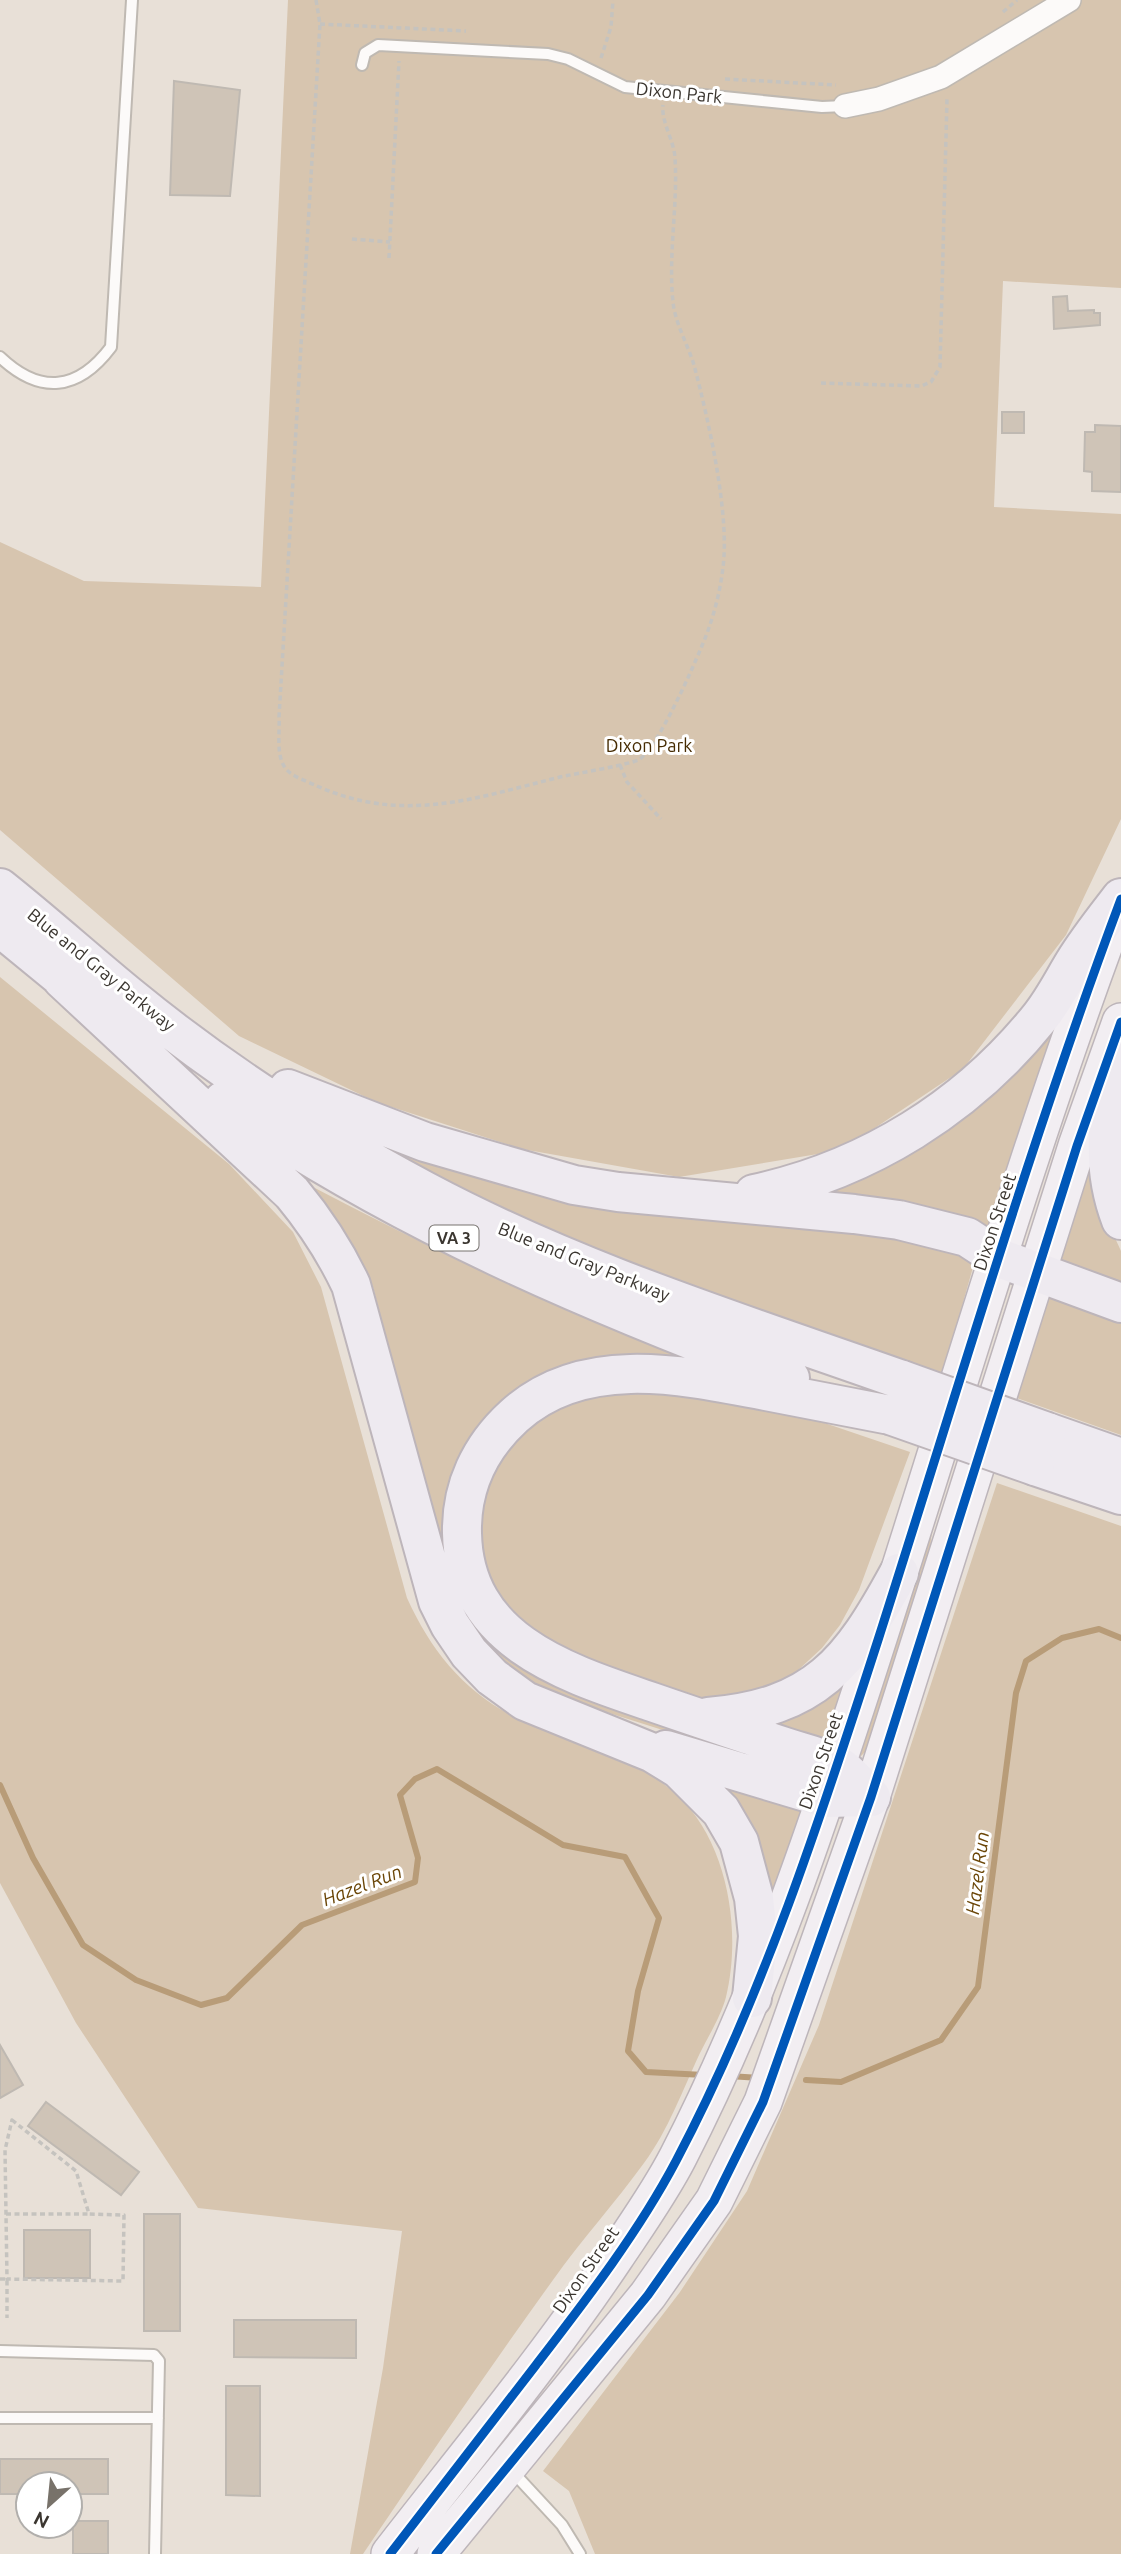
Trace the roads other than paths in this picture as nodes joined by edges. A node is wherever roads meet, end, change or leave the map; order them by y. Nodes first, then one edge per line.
1 (132, 0) edge
2 (1038, 0) edge
3 (1069, 0) edge
4 (997, 29) junction
5 (362, 65) dead end
6 (845, 95) joint
7 (0, 357) edge
8 (0, 888) edge
9 (1121, 898) edge
10 (0, 927) edge
11 (62, 979) junction
12 (1121, 1022) edge
13 (1121, 1058) edge
14 (211, 1059) junction
15 (717, 1201) junction
16 (1121, 1220) edge
17 (999, 1258) junction
18 (1037, 1272) junction
19 (1121, 1303) edge
20 (896, 1398) junction
21 (1041, 1449) junction
22 (1121, 1458) edge
23 (1121, 1495) edge
24 (899, 1573) junction
25 (699, 1718) junction
26 (610, 1735) junction
27 (832, 1782) junction
28 (871, 1797) junction
29 (752, 1998) junction
30 (0, 2351) edge
31 (0, 2418) edge
32 (158, 2418) junction
33 (508, 2467) junction
34 (155, 2554) edge
35 (390, 2554) edge
36 (436, 2554) edge
37 (580, 2554) edge

1 - 7 lane
2 - 4 street, Dixon Park
3 - 4 street, Dixon Park
4 - 6 street, Dixon Park
5 - 6 lane, Dixon Park
8 - 14 highway, Blue and Gray Parkway / VA 3
9 - 15 highway
9 - 17 main road, Dixon Street
10 - 11 highway, Blue and Gray Parkway / VA 3
11 - 20 highway, Blue and Gray Parkway / VA 3
11 - 26 highway
12 - 18 main road
13 - 16 highway
14 - 15 highway
14 - 20 highway, Blue and Gray Parkway / VA 3
15 - 17 highway
17 - 18 highway
17 - 24 main road, Dixon Street
18 - 19 highway
18 - 28 main road
20 - 21 highway, Blue and Gray Parkway / VA 3, bridge
20 - 25 highway
21 - 22 highway, Blue and Gray Parkway / VA 3
21 - 23 highway, Blue and Gray Parkway / VA 3
24 - 25 highway
24 - 27 main road, Dixon Street
25 - 27 highway
26 - 27 highway
26 - 29 highway
27 - 28 highway
27 - 29 main road, Dixon Street
28 - 33 main road
29 - 35 main road, Dixon Street
30 - 32 lane
31 - 32 lane
32 - 34 lane
33 - 36 main road
33 - 37 lane

